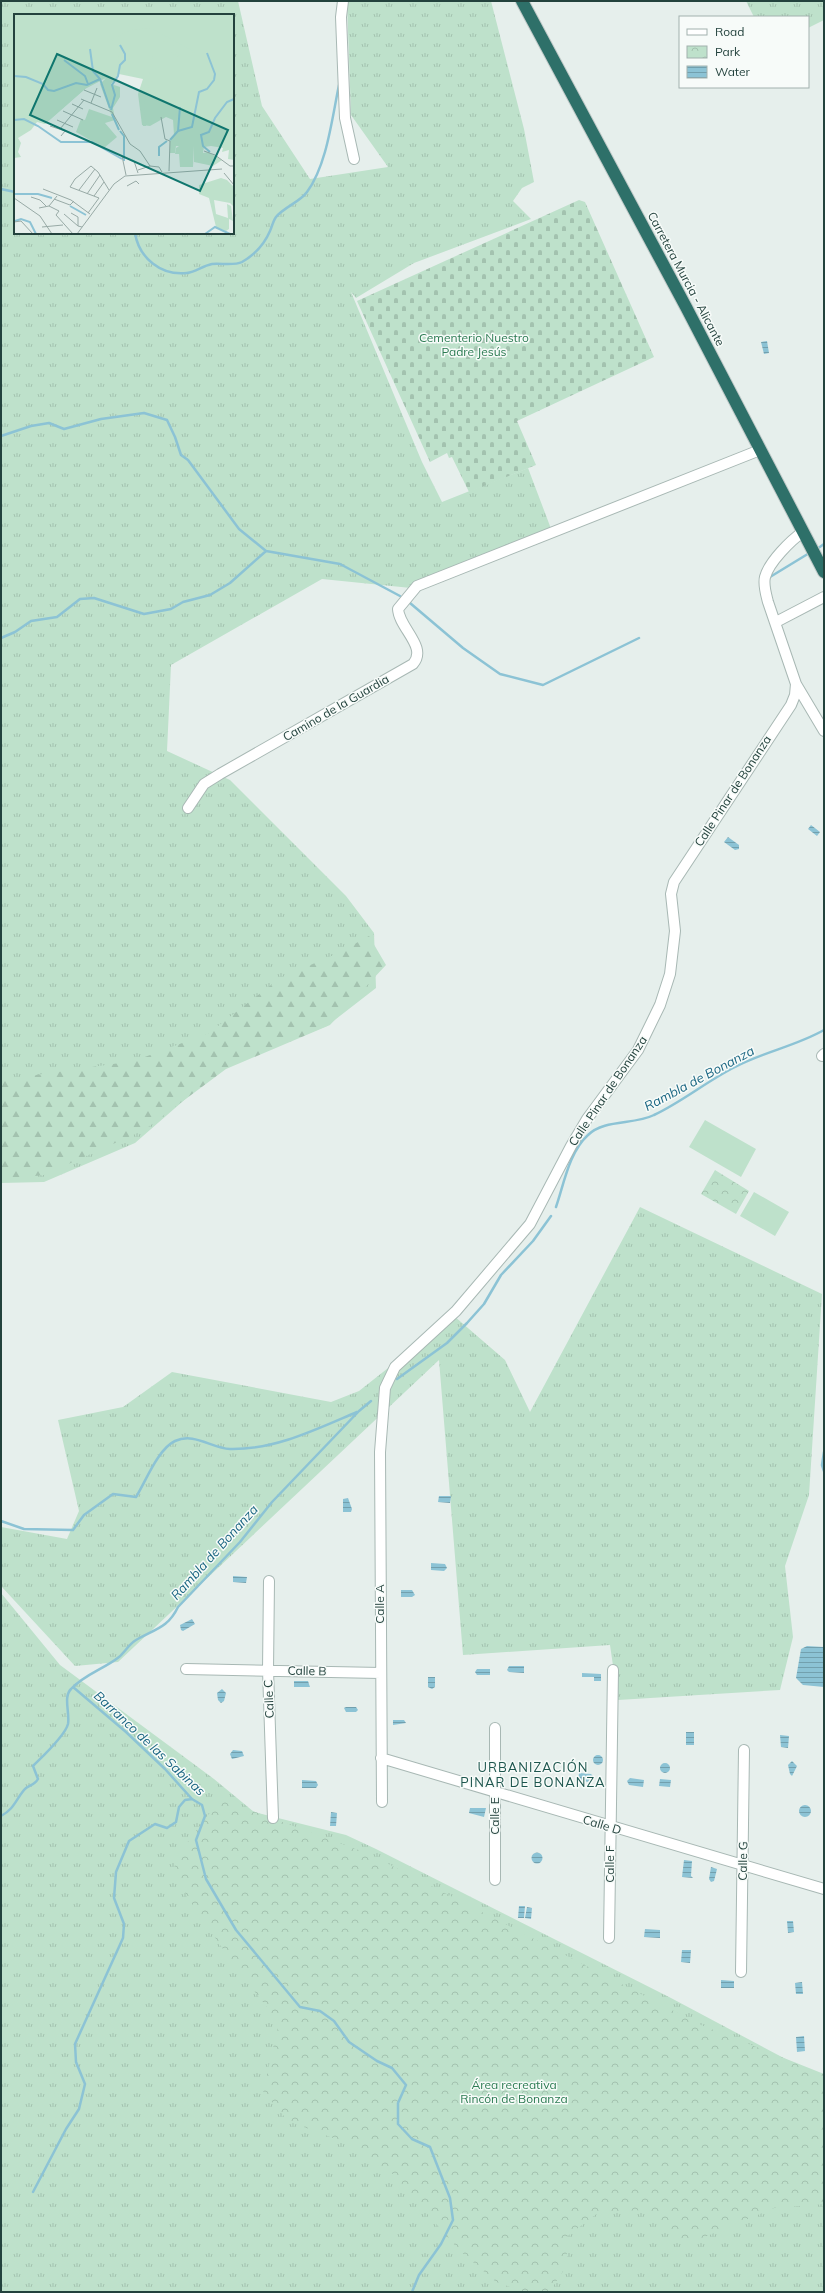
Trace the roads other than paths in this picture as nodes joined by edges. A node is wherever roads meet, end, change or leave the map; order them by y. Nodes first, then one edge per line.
1 (343, 1) edge
2 (522, 1) edge
3 (354, 158) dead end
4 (760, 450) junction
5 (806, 537) junction
6 (824, 572) edge
7 (824, 597) edge
8 (776, 622) junction
9 (796, 684) junction
10 (824, 731) edge
11 (188, 808) dead end
12 (382, 1406) joint
13 (269, 1581) dead end
14 (186, 1669) dead end
15 (268, 1670) junction
16 (613, 1670) dead end
17 (380, 1673) junction
18 (495, 1728) dead end
19 (744, 1750) dead end
20 (381, 1758) junction
21 (495, 1793) junction
22 (382, 1802) dead end
23 (273, 1818) dead end
24 (610, 1827) junction
25 (743, 1866) junction
26 (495, 1880) dead end
27 (824, 1889) edge
28 (609, 1938) dead end
29 (741, 1972) dead end

1 - 3 street
2 - 4 highway, Carretera Murcia - Alicante
4 - 5 highway, Carretera Murcia - Alicante
4 - 11 street, Camino de la Guardia
5 - 6 highway, Carretera Murcia - Alicante
5 - 8 street
7 - 8 street
8 - 9 street
9 - 10 street
9 - 12 street, Calle Pinar de Bonanza
12 - 17 street, Calle A
13 - 15 street, Calle C
14 - 15 street, Calle B
15 - 17 street, Calle B
15 - 23 street, Calle C
16 - 24 street, Calle F
17 - 20 street, Calle A
18 - 21 street, Calle E
19 - 25 street, Calle G
20 - 21 street, Calle D
20 - 22 street, Calle A
21 - 24 street, Calle D
21 - 26 street, Calle E
24 - 25 street, Calle D
24 - 28 street, Calle F
25 - 27 street, Calle D
25 - 29 street, Calle G

